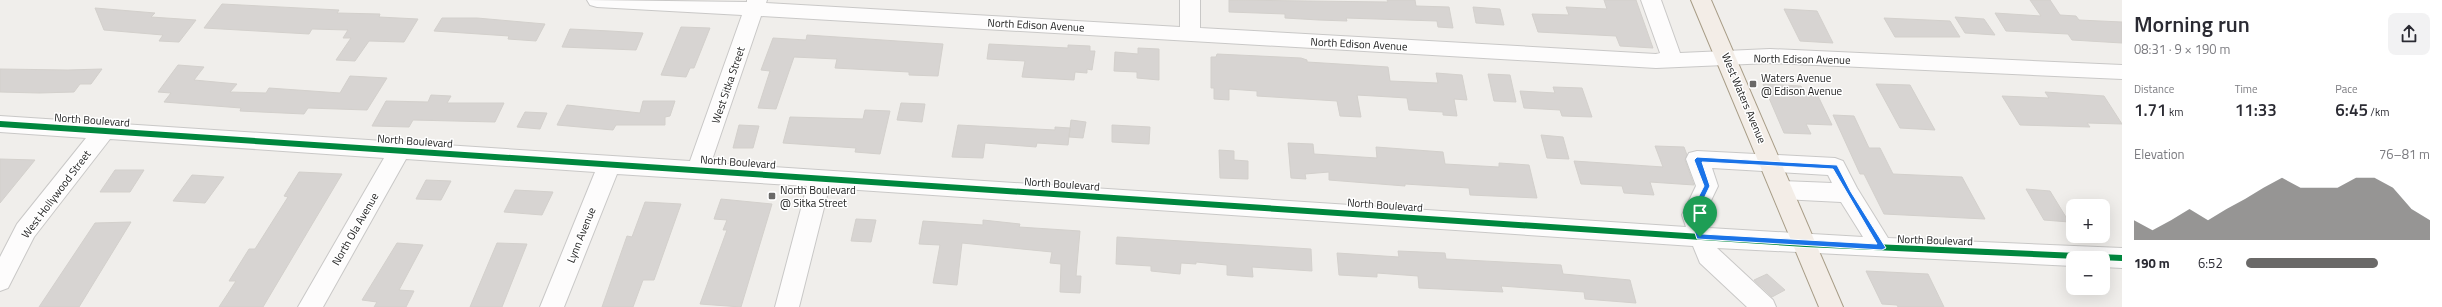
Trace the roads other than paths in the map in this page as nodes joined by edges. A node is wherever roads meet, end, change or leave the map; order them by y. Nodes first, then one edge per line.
1 (596, 0) edge
2 (1190, 0) edge
3 (1651, 0) edge
4 (1701, 0) edge
5 (755, 4) edge
6 (1190, 34) junction
7 (1728, 59) junction
8 (1673, 60) junction
9 (2122, 72) edge
10 (0, 124) edge
11 (104, 131) junction
12 (400, 150) junction
13 (610, 163) junction
14 (1771, 163) junction
15 (698, 169) junction
16 (821, 178) junction
17 (1782, 190) junction
18 (1848, 193) junction
19 (1700, 237) junction
20 (1805, 244) junction
21 (1882, 248) junction
22 (2122, 258) edge
23 (0, 281) edge
24 (310, 307) edge
25 (552, 307) edge
26 (787, 307) edge
27 (1764, 307) edge
28 (1831, 307) edge

1 - 5 street, North Edison Avenue
2 - 6 street
3 - 8 street
4 - 7 main road, West Waters Avenue
5 - 6 street, North Edison Avenue
5 - 15 street, West Sitka Street
6 - 8 street, North Edison Avenue
7 - 8 street, North Edison Avenue
7 - 9 street, North Edison Avenue
7 - 14 main road, West Waters Avenue
10 - 11 street, North Boulevard
11 - 12 street, North Boulevard
11 - 23 street, West Hollywood Street
12 - 13 street, North Boulevard
12 - 24 street, North Ola Avenue
13 - 15 street, North Boulevard
13 - 25 street, Lynn Avenue
14 - 17 main road, West Waters Avenue
14 - 18 street
14 - 19 street
15 - 16 street, North Boulevard
16 - 19 street, North Boulevard
16 - 26 street
17 - 18 street
17 - 20 main road, West Waters Avenue
18 - 21 street
19 - 20 street, North Boulevard
19 - 27 street
20 - 21 street, North Boulevard
20 - 28 main road, West Waters Avenue
21 - 22 street, North Boulevard

